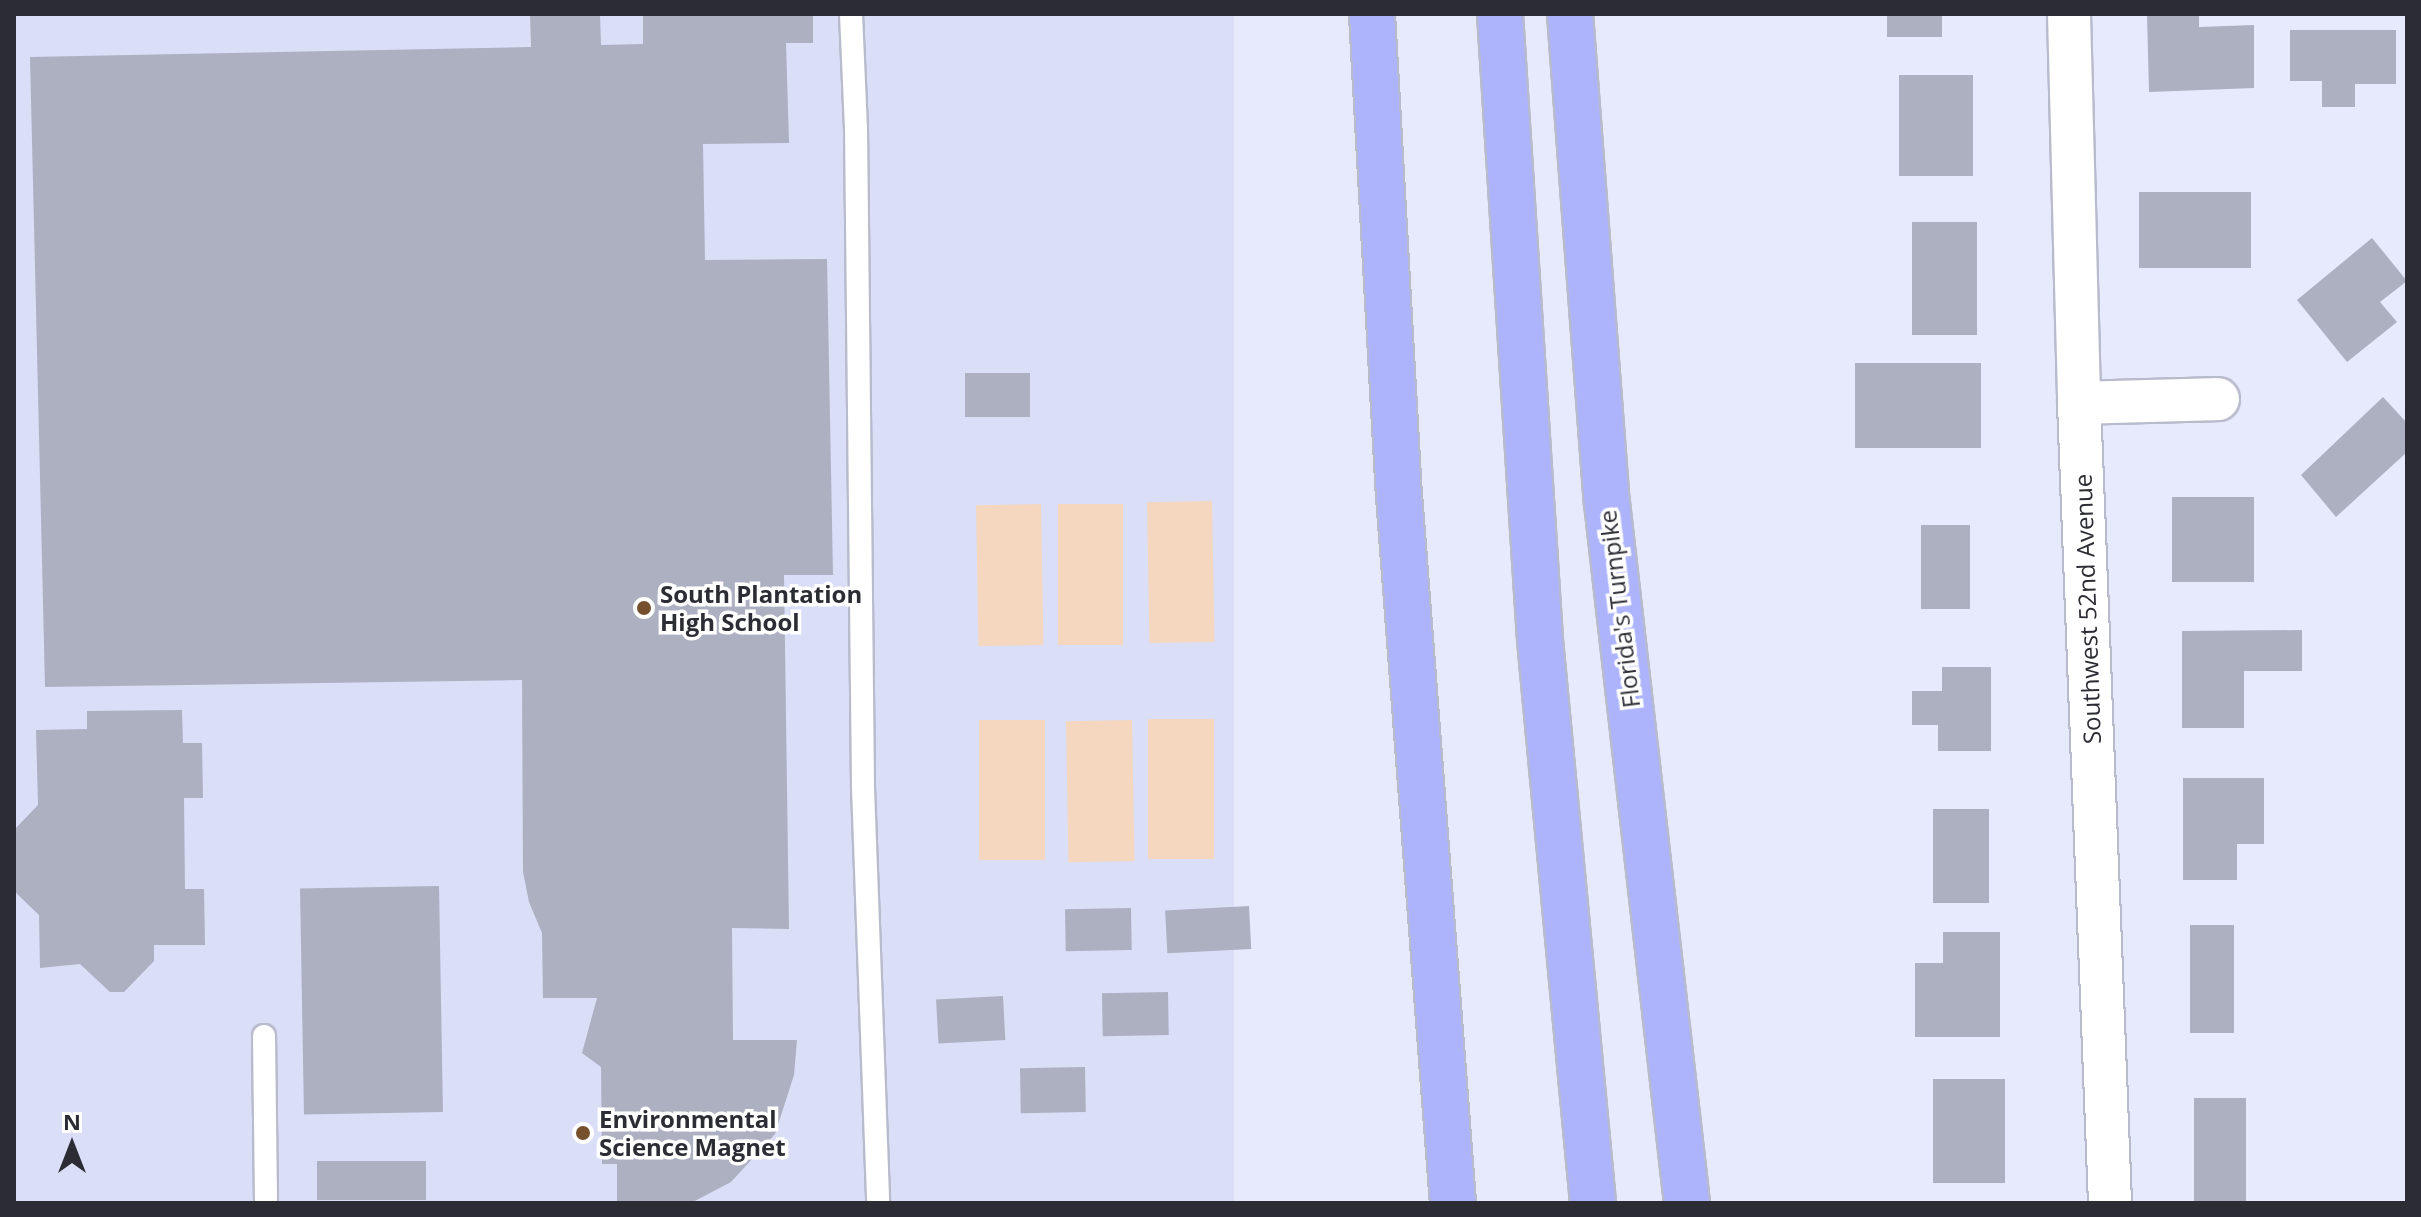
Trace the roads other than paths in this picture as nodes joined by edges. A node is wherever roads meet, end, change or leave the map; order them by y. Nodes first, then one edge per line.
1 (851, 14) edge
2 (1372, 14) edge
3 (1500, 14) edge
4 (1570, 14) edge
5 (2069, 14) edge
6 (2218, 399) dead end
7 (2079, 403) junction
8 (264, 1036) dead end
9 (1455, 1192) edge
10 (266, 1203) edge
11 (878, 1203) edge
12 (1593, 1203) edge
13 (1687, 1203) edge
14 (2110, 1203) edge

1 - 11 lane
2 - 9 highway
3 - 12 highway
4 - 13 highway, Florida's Turnpike
5 - 7 street, Southwest 52nd Avenue
6 - 7 street
7 - 14 street, Southwest 52nd Avenue
8 - 10 lane

